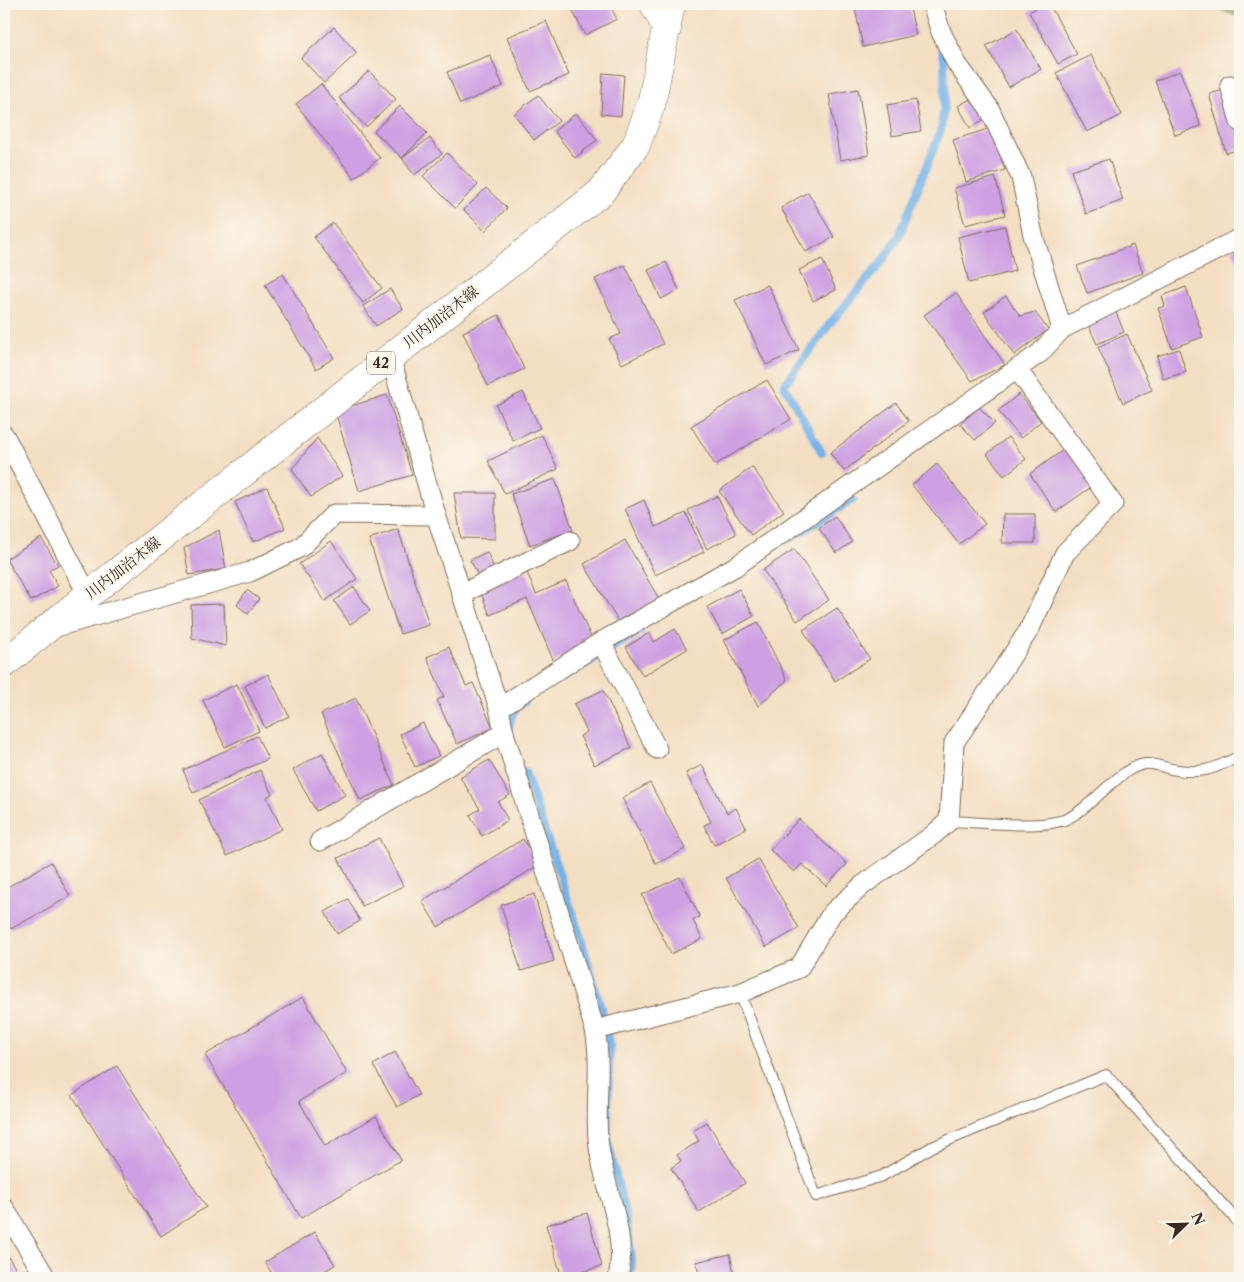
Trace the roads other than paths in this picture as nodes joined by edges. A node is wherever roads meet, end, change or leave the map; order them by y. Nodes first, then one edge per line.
1 (654, 4) edge
2 (932, 4) edge
3 (669, 17) edge
4 (1230, 85) dead end
5 (1240, 122) edge
6 (1240, 238) edge
7 (1062, 329) junction
8 (390, 356) junction
9 (1018, 369) junction
10 (4, 435) edge
11 (436, 515) junction
12 (570, 541) dead end
13 (463, 594) junction
14 (88, 595) junction
15 (48, 629) junction
16 (602, 643) junction
17 (4, 664) edge
18 (499, 708) junction
19 (504, 733) junction
20 (657, 749) dead end
21 (1240, 756) edge
22 (949, 821) junction
23 (320, 841) dead end
24 (740, 993) junction
25 (605, 1027) junction
26 (4, 1208) edge
27 (1240, 1224) edge
28 (46, 1278) edge
29 (618, 1278) edge

1 - 3 main road
2 - 7 street
3 - 8 main road, 川内加治木線 / 42
4 - 5 street
6 - 7 street
7 - 9 street
8 - 11 street
8 - 14 main road, 川内加治木線 / 42
9 - 16 street
9 - 22 street
10 - 14 street
11 - 13 street
11 - 15 street
12 - 13 street
13 - 18 street
14 - 15 main road, 川内加治木線 / 42
15 - 17 main road, 川内加治木線 / 42
16 - 18 street
16 - 20 street
18 - 19 street
19 - 23 street
19 - 25 street
21 - 22 lane
22 - 24 street
24 - 25 street
24 - 27 lane
25 - 29 street
26 - 28 street

